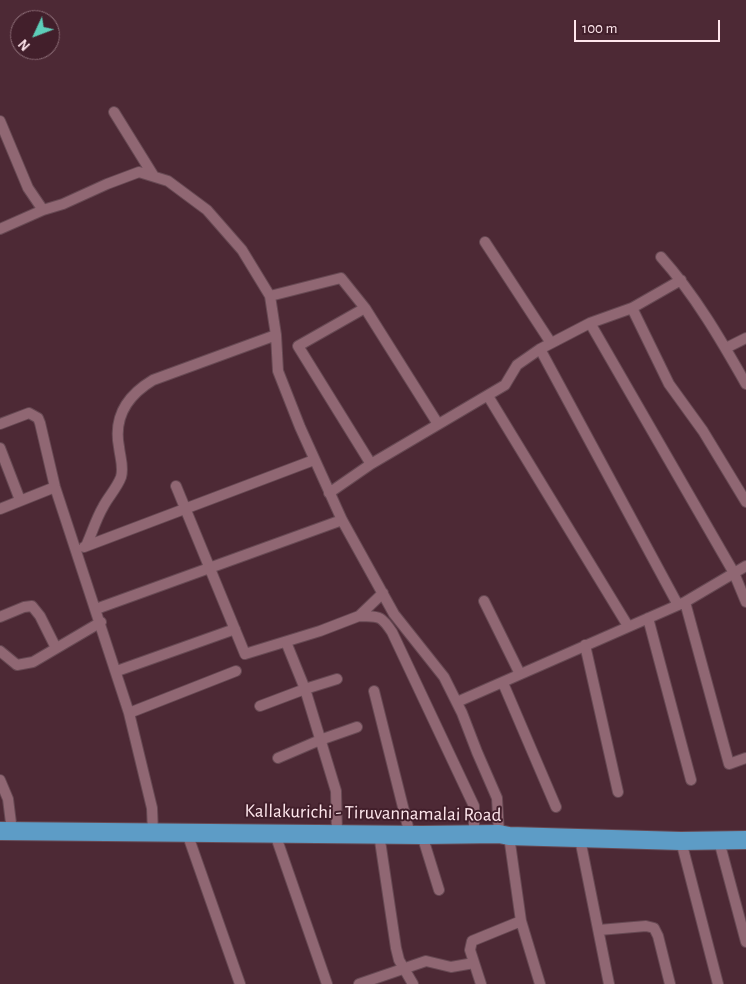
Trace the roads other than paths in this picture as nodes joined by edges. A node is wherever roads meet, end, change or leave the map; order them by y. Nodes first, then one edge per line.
1 (114, 112) dead end
2 (0, 122) edge
3 (152, 175) junction
4 (43, 210) junction
5 (0, 228) edge
6 (486, 242) dead end
7 (661, 257) dead end
8 (681, 280) junction
9 (270, 296) junction
10 (365, 308) junction
11 (632, 308) junction
12 (590, 323) junction
13 (276, 335) junction
14 (746, 338) edge
15 (551, 343) junction
16 (726, 348) junction
17 (540, 349) junction
18 (746, 384) edge
19 (488, 396) junction
20 (0, 424) edge
21 (438, 424) junction
22 (0, 448) edge
23 (314, 460) junction
24 (371, 464) junction
25 (176, 486) dead end
26 (55, 487) junction
27 (329, 492) junction
28 (20, 500) junction
29 (746, 502) edge
30 (0, 509) edge
31 (185, 509) junction
32 (342, 520) junction
33 (86, 546) junction
34 (76, 550) junction
35 (746, 566) edge
36 (210, 569) junction
37 (734, 573) junction
38 (383, 593) junction
39 (484, 601) dead end
40 (746, 602) edge
41 (681, 603) junction
42 (96, 609) junction
43 (359, 616) junction
44 (0, 617) edge
45 (648, 618) junction
46 (101, 622) junction
47 (628, 626) junction
48 (235, 629) junction
49 (286, 642) junction
50 (585, 645) junction
51 (56, 648) junction
52 (0, 650) edge
53 (117, 671) junction
54 (236, 671) dead end
55 (520, 674) junction
56 (337, 679) dead end
57 (502, 683) junction
58 (305, 689) junction
59 (374, 691) dead end
60 (456, 702) junction
61 (260, 706) dead end
62 (129, 712) junction
63 (357, 727) dead end
64 (320, 740) junction
65 (278, 758) dead end
66 (746, 758) edge
67 (0, 780) edge
68 (691, 780) dead end
69 (618, 792) dead end
70 (556, 807) dead end
71 (6, 831) edge
72 (153, 833) junction
73 (187, 833) junction
74 (274, 834) junction
75 (337, 834) junction
76 (379, 834) junction
77 (474, 834) junction
78 (416, 835) junction
79 (504, 835) junction
80 (580, 839) junction
81 (746, 840) edge
82 (680, 841) junction
83 (718, 841) junction
84 (439, 890) dead end
85 (521, 921) junction
86 (599, 930) junction
87 (746, 942) edge
88 (474, 964) junction
89 (404, 970) junction
90 (240, 984) edge
91 (326, 984) edge
92 (359, 984) edge
93 (413, 984) edge
94 (481, 984) edge
95 (540, 984) edge
96 (609, 984) edge
97 (670, 984) edge
98 (718, 984) edge

1 - 3 street
2 - 4 street
3 - 4 street
3 - 9 street
4 - 5 street
6 - 15 street
7 - 8 street
8 - 11 street
8 - 16 street
9 - 10 street
9 - 13 street
10 - 21 street
10 - 24 street
11 - 12 street
11 - 29 street
12 - 15 street
12 - 37 street
13 - 23 street
13 - 33 street
14 - 16 street
15 - 17 street
16 - 18 street
17 - 19 street
17 - 41 street
19 - 21 street
19 - 47 street
20 - 26 street
21 - 24 street
22 - 28 street
23 - 27 street
23 - 31 street
24 - 27 street
25 - 31 street
26 - 28 street
26 - 34 street
27 - 32 street
28 - 30 street
31 - 33 street
31 - 36 street
32 - 36 street
32 - 38 street
33 - 34 street
34 - 42 street
35 - 37 street
36 - 42 street
36 - 48 street
37 - 40 street
37 - 41 street
38 - 43 street
38 - 60 street
39 - 55 street
41 - 45 street
41 - 66 street
42 - 46 street
43 - 49 street
43 - 77 street
44 - 51 street
45 - 47 street
45 - 68 street
46 - 51 street
46 - 53 street
47 - 50 street
48 - 49 street
48 - 53 street
49 - 58 street
50 - 55 street
50 - 69 street
51 - 52 street
53 - 62 street
54 - 62 street
55 - 57 street
56 - 58 street
57 - 60 street
57 - 70 street
58 - 61 street
58 - 64 street
59 - 78 street
60 - 79 street
62 - 72 street
63 - 64 street
64 - 65 street
64 - 75 street
67 - 71 street
71 - 72 highway, Kallakurichi - Tiruvannamalai Road
72 - 73 highway, Kallakurichi - Tiruvannamalai Road
73 - 74 highway, Kallakurichi - Tiruvannamalai Road
73 - 90 street
74 - 75 highway, Kallakurichi - Tiruvannamalai Road
74 - 91 street
75 - 76 highway, Kallakurichi - Tiruvannamalai Road
76 - 78 highway, Kallakurichi - Tiruvannamalai Road
76 - 89 street
77 - 78 highway, Kallakurichi - Tiruvannamalai Road
77 - 79 highway, Kallakurichi - Tiruvannamalai Road
78 - 84 street
79 - 80 highway, Kallakurichi - Tiruvannamalai Road
79 - 85 street
80 - 82 highway, Kallakurichi - Tiruvannamalai Road
80 - 86 street
81 - 83 highway, Kallakurichi - Tiruvannamalai Road
82 - 83 highway, Kallakurichi - Tiruvannamalai Road
82 - 98 street
83 - 87 street
85 - 88 street
85 - 95 street
86 - 96 street
86 - 97 street
88 - 89 street
88 - 94 street
89 - 92 street
89 - 93 street

